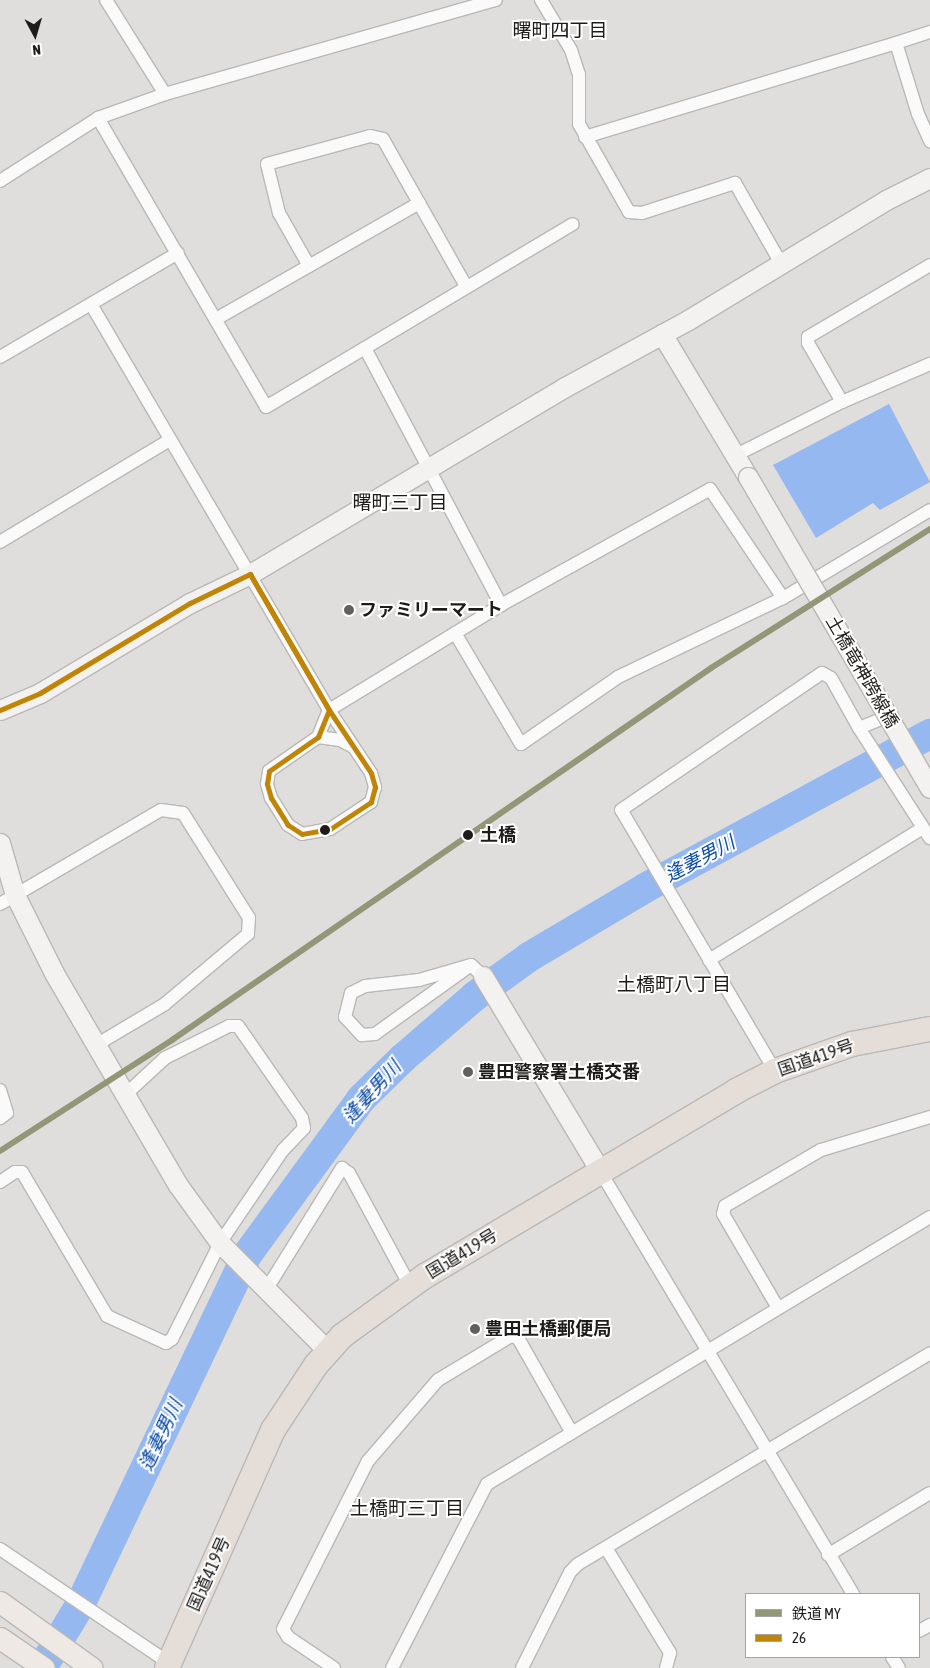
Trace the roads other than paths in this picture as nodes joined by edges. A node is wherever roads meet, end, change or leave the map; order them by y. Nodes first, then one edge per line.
1 (106, 0) edge
2 (496, 0) edge
3 (541, 0) edge
4 (930, 32) edge
5 (896, 43) junction
6 (165, 94) junction
7 (98, 118) junction
8 (585, 137) junction
9 (930, 141) edge
10 (930, 178) edge
11 (0, 181) edge
12 (420, 203) junction
13 (573, 224) dead end
14 (178, 253) junction
15 (782, 265) junction
16 (930, 265) edge
17 (309, 266) junction
18 (466, 286) junction
19 (92, 306) junction
20 (216, 319) junction
21 (662, 334) junction
22 (365, 348) junction
23 (0, 357) edge
24 (930, 364) edge
25 (842, 402) junction
26 (170, 440) junction
27 (736, 455) junction
28 (427, 468) junction
29 (930, 510) edge
30 (0, 542) edge
31 (250, 574) junction
32 (783, 598) junction
33 (501, 605) junction
34 (455, 633) junction
35 (0, 710) edge
36 (329, 710) junction
37 (881, 719) dead end
38 (862, 731) junction
39 (318, 736) junction
40 (354, 747) junction
41 (930, 788) edge
42 (927, 833) edge
43 (0, 843) edge
44 (8, 900) edge
45 (709, 960) junction
46 (477, 971) junction
47 (930, 1028) edge
48 (96, 1045) junction
49 (775, 1071) junction
50 (0, 1090) edge
51 (125, 1095) junction
52 (930, 1117) edge
53 (0, 1118) edge
54 (600, 1171) junction
55 (0, 1182) edge
56 (930, 1217) edge
57 (220, 1243) junction
58 (410, 1286) junction
59 (263, 1287) junction
60 (778, 1308) junction
61 (328, 1350) junction
62 (708, 1352) junction
63 (930, 1353) edge
64 (572, 1433) junction
65 (767, 1452) junction
66 (930, 1493) edge
67 (606, 1548) junction
68 (0, 1549) edge
69 (828, 1555) junction
70 (852, 1593) edge
71 (0, 1602) edge
72 (0, 1638) edge
73 (168, 1665) edge
74 (44, 1668) edge
75 (92, 1668) edge
76 (334, 1668) edge
77 (392, 1668) edge
78 (522, 1668) edge
79 (666, 1668) edge

1 - 6 street
2 - 6 street
3 - 8 street
4 - 5 street
5 - 8 street
5 - 9 street
6 - 7 street
7 - 11 street
7 - 14 street
8 - 15 street
10 - 15 street
12 - 17 street
12 - 17 street
12 - 18 street
13 - 18 street
14 - 19 street
14 - 20 street
15 - 21 street
16 - 25 street
17 - 20 street
18 - 22 street
19 - 23 street
19 - 26 street
20 - 22 street
21 - 27 street, 土橋竜神跨線橋
21 - 28 street
22 - 28 street
24 - 25 street
25 - 27 street
26 - 30 street
26 - 31 street
27 - 41 street, 土橋竜神跨線橋, bridge
28 - 31 street
28 - 33 street
29 - 32 street
31 - 35 street
31 - 36 street
32 - 33 street
32 - 34 street
33 - 34 street
34 - 36 street
36 - 39 street
36 - 40 street
37 - 38 street
38 - 42 street
38 - 45 street
39 - 40 street
39 - 40 street
42 - 45 street
43 - 44 street
44 - 48 street
44 - 48 street
45 - 49 street
46 - 46 street
46 - 54 street
47 - 49 highway, 国道419号
48 - 51 street
49 - 54 highway, 国道419号
50 - 53 street
51 - 57 street
51 - 57 street
52 - 60 street
54 - 58 highway, 国道419号
54 - 62 street
55 - 57 street
56 - 60 street
57 - 59 street
58 - 59 street
58 - 61 highway, 国道419号
59 - 61 street
60 - 62 street
61 - 73 highway, 国道419号
62 - 64 street
62 - 65 street
63 - 65 street
64 - 76 street
64 - 77 street
65 - 67 street
65 - 69 street
66 - 69 street
67 - 78 street
67 - 79 street
68 - 73 street
69 - 70 street
71 - 75 main road
72 - 74 main road

